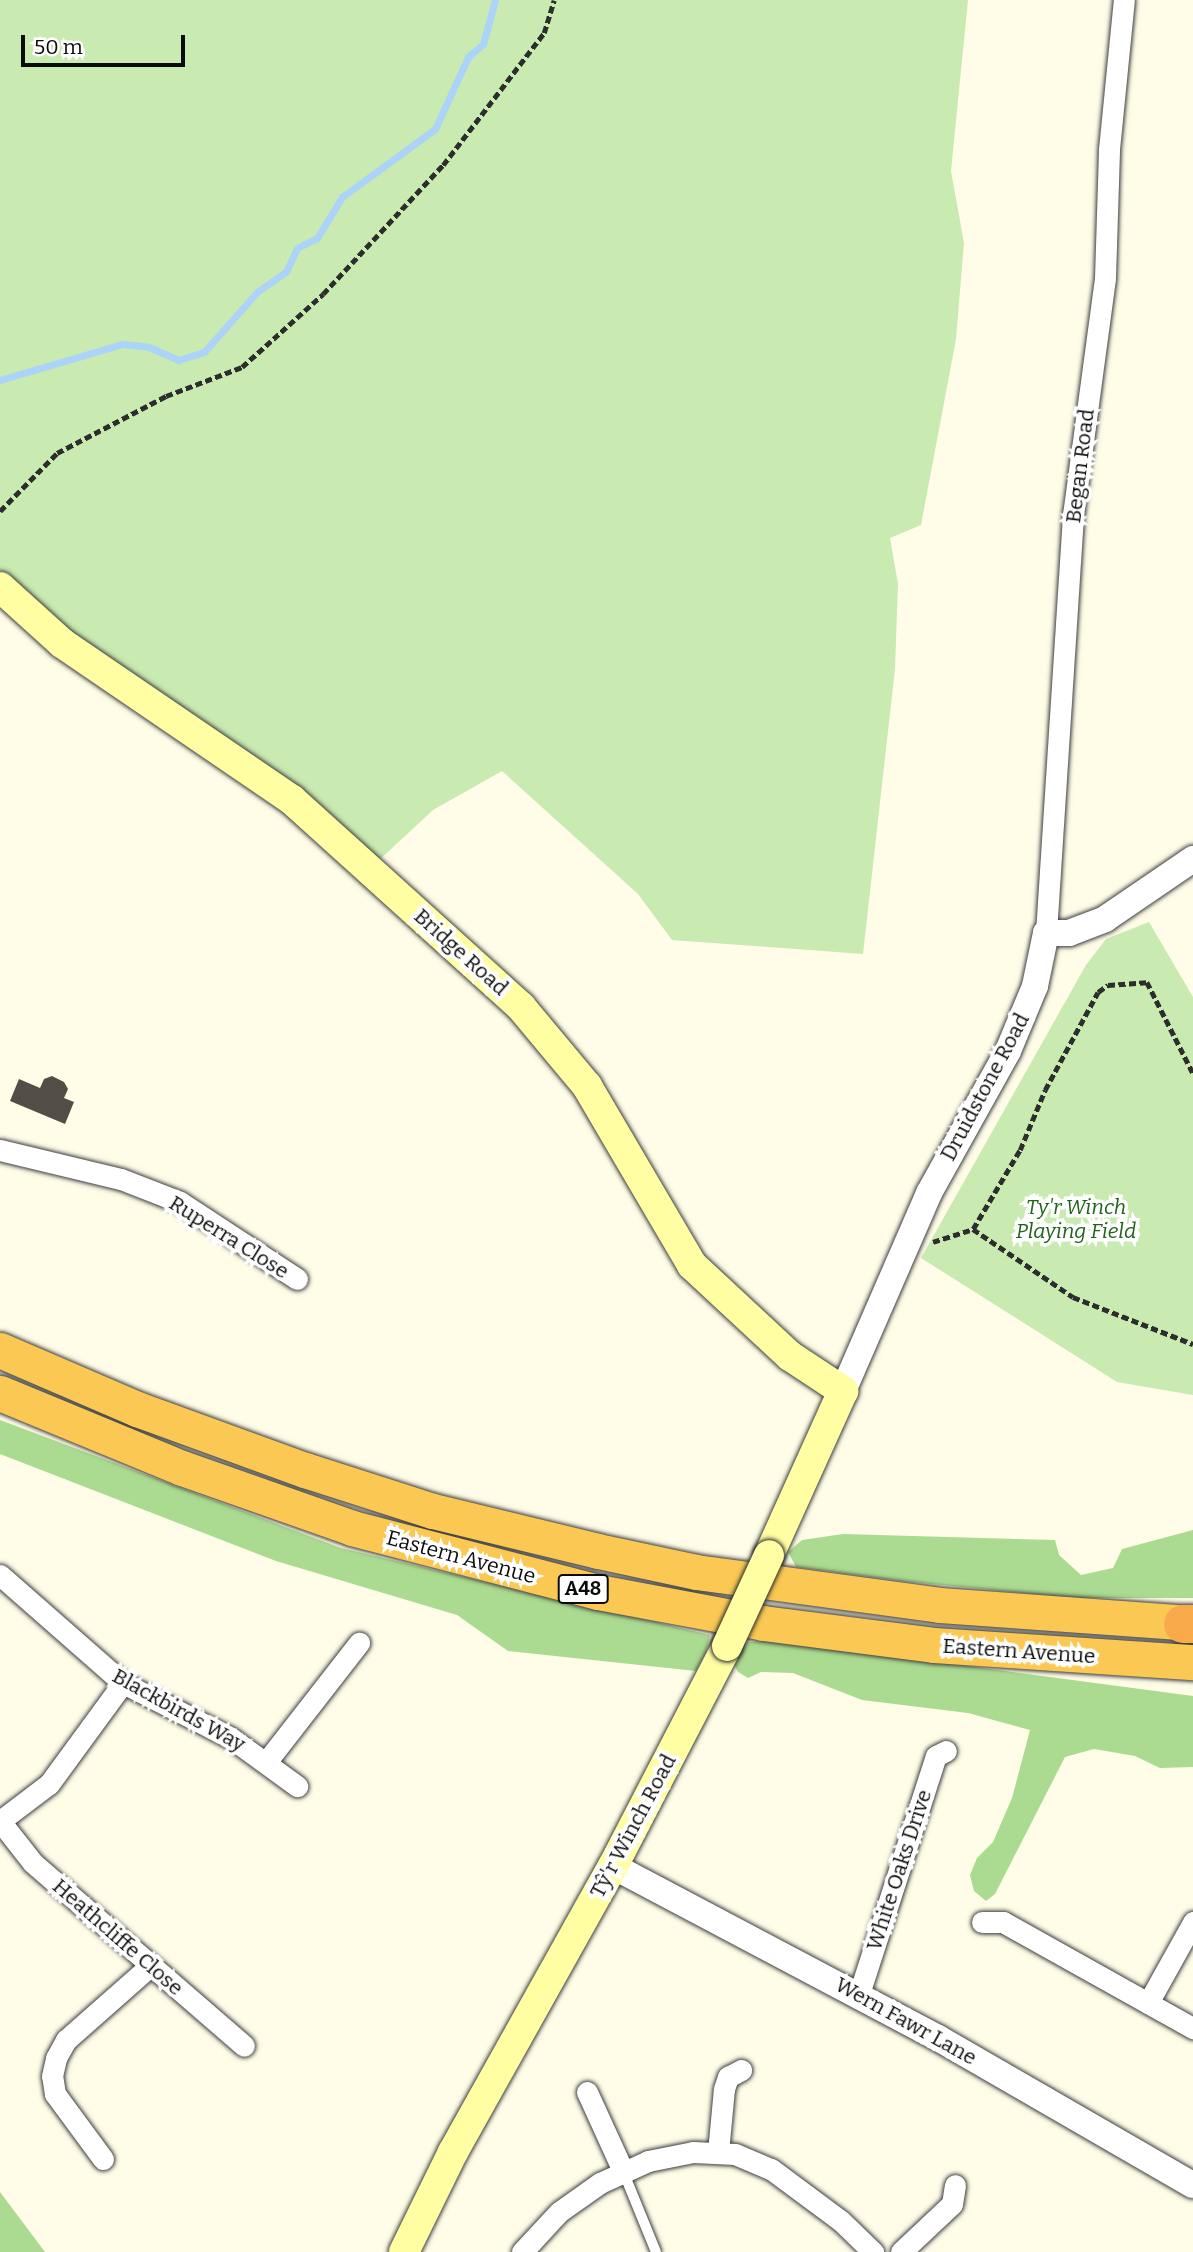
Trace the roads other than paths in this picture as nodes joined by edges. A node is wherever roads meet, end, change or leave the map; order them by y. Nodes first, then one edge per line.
1 (1124, 0) edge
2 (0, 587) edge
3 (1193, 859) edge
4 (1046, 933) junction
5 (0, 1150) edge
6 (297, 1279) dead end
7 (0, 1350) edge
8 (843, 1391) junction
9 (0, 1393) edge
10 (0, 1575) edge
11 (1190, 1623) edge
12 (359, 1643) dead end
13 (1193, 1662) edge
14 (123, 1683) junction
15 (946, 1751) dead end
16 (267, 1762) junction
17 (298, 1786) dead end
18 (0, 1821) edge
19 (613, 1866) junction
20 (982, 1922) dead end
21 (1193, 1923) edge
22 (150, 1966) junction
23 (859, 1994) junction
24 (1148, 2003) junction
25 (1193, 2028) edge
26 (244, 2046) dead end
27 (741, 2070) dead end
28 (587, 2092) dead end
29 (718, 2152) junction
30 (103, 2159) dead end
31 (623, 2171) junction
32 (955, 2185) dead end
33 (1193, 2185) edge
34 (404, 2252) edge
35 (523, 2252) edge
36 (656, 2252) edge
37 (873, 2252) edge
38 (901, 2252) edge

1 - 4 street, Began Road
2 - 8 main road, Bridge Road
3 - 4 street
4 - 8 street, Druidstone Road
5 - 6 street, Ruperra Close
7 - 11 highway, Eastern Avenue / A48
8 - 19 main road, Tŷ'r Winch Road, bridge
9 - 13 highway, Eastern Avenue / A48
10 - 14 street, Blackbirds Way
12 - 16 street
14 - 16 street, Blackbirds Way
14 - 18 street
15 - 23 street, White Oaks Drive
16 - 17 street, Blackbirds Way
18 - 22 street, Heathcliffe Close
19 - 23 street, Wern Fawr Lane
19 - 34 main road, Tŷ'r Winch Road
20 - 24 street
21 - 24 street
22 - 26 street, Heathcliffe Close
22 - 30 street
23 - 33 street, Wern Fawr Lane
24 - 25 street
27 - 29 street
28 - 31 street
29 - 31 street
29 - 37 street
31 - 35 street
31 - 36 lane
32 - 38 street

